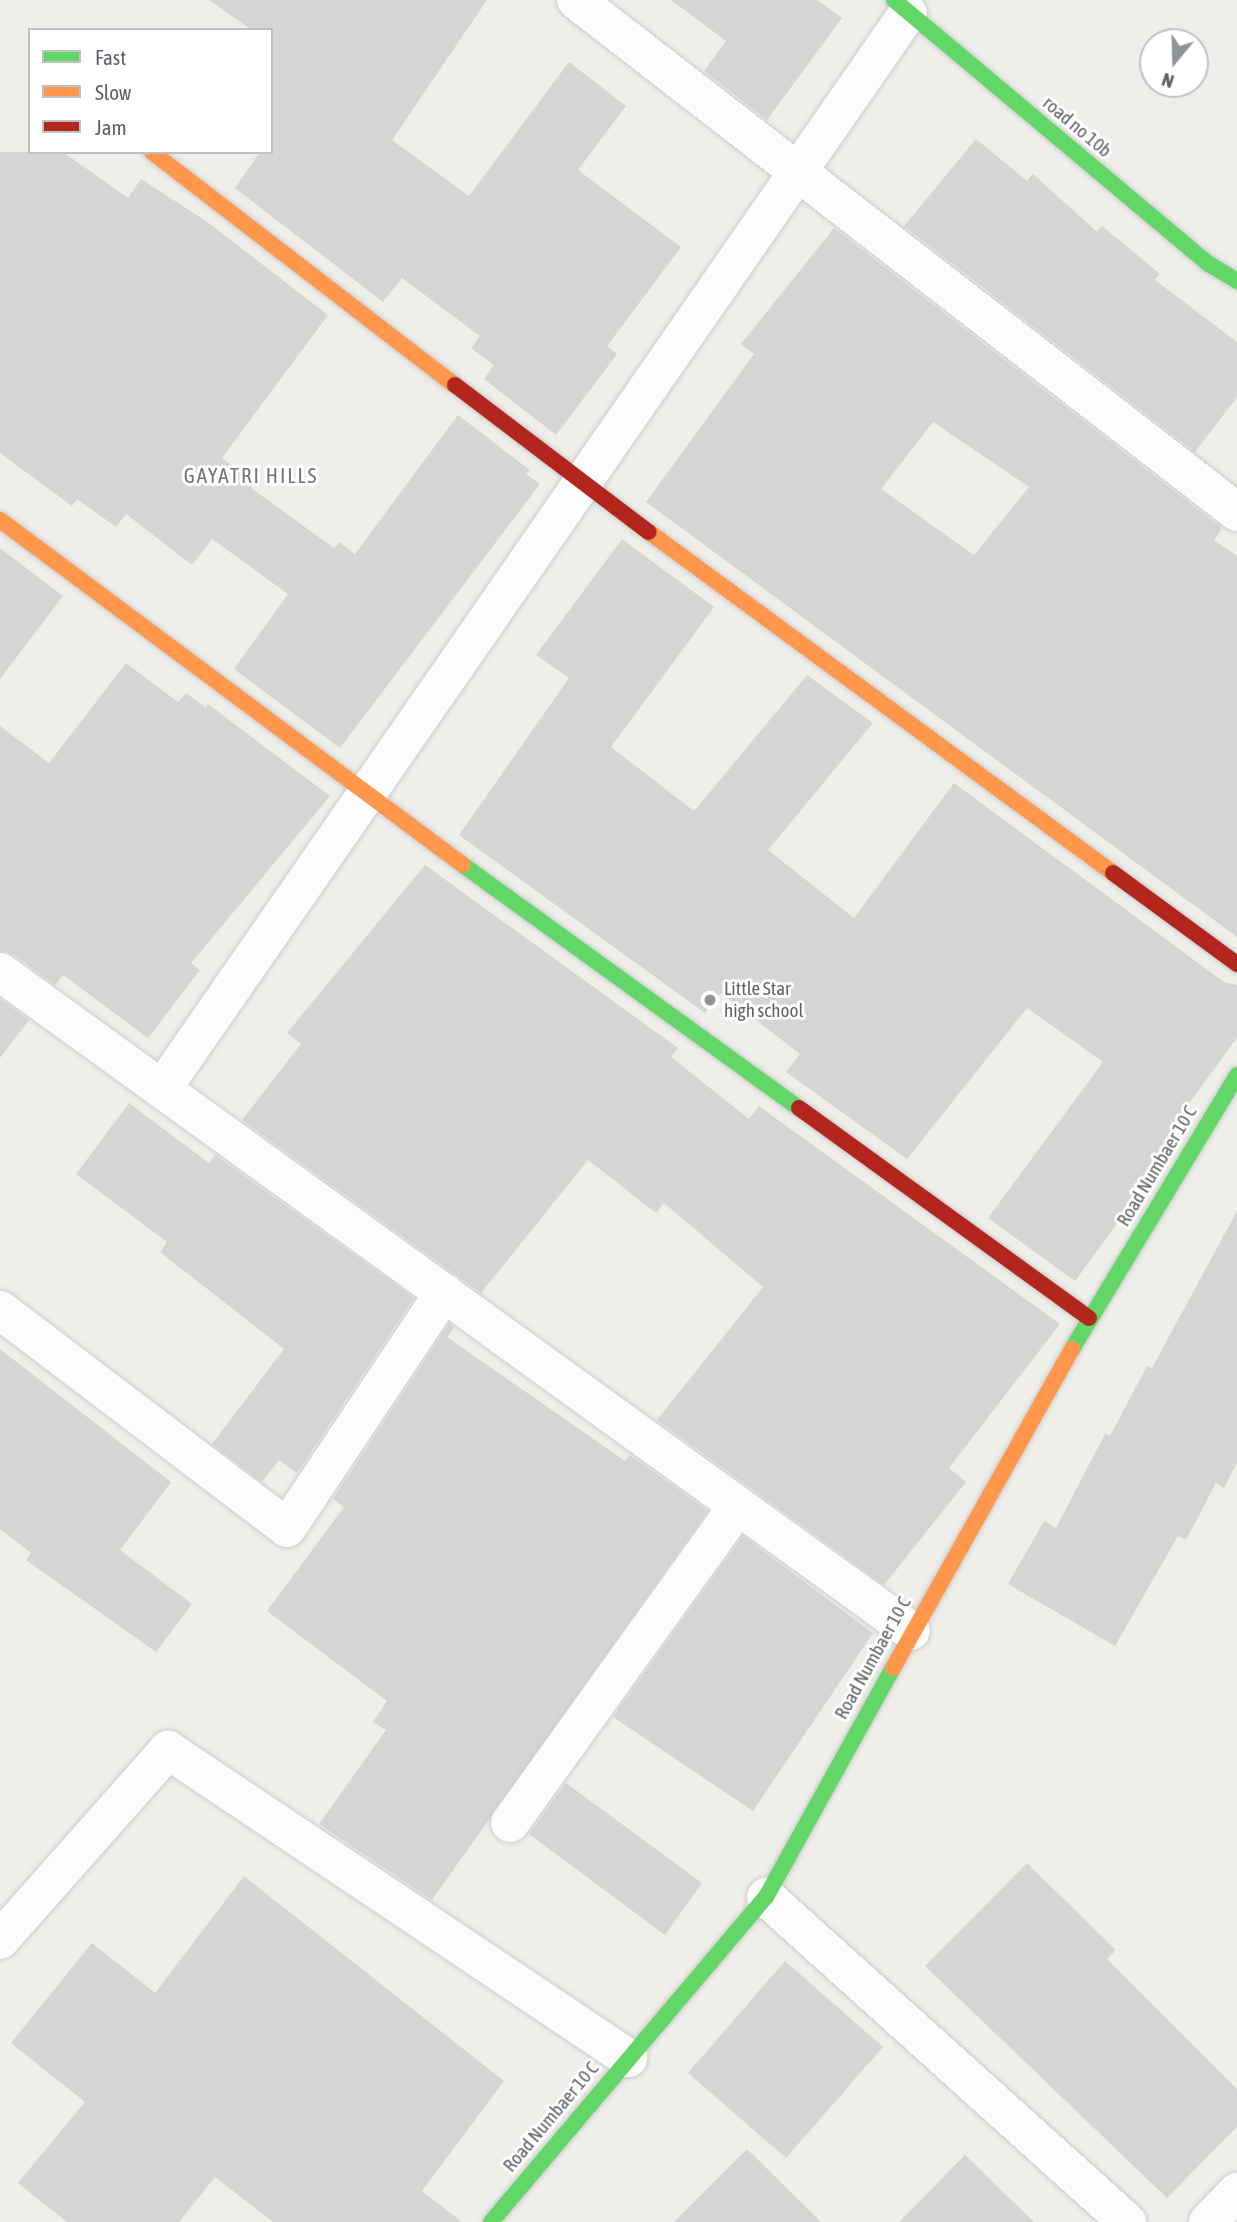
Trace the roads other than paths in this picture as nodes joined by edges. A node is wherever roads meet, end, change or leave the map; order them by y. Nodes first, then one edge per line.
1 (576, 0) edge
2 (901, 6) edge
3 (155, 154) edge
4 (799, 171) junction
5 (1237, 281) edge
6 (584, 484) junction
7 (1237, 512) edge
8 (0, 520) edge
9 (366, 795) junction
10 (1237, 964) edge
11 (0, 972) edge
12 (1237, 1075) edge
13 (162, 1089) junction
14 (444, 1293) junction
15 (0, 1310) edge
16 (1089, 1318) junction
17 (738, 1506) junction
18 (911, 1631) junction
19 (510, 1823) dead end
20 (766, 1897) junction
21 (0, 1940) edge
22 (628, 2058) junction
23 (1237, 2192) edge
24 (491, 2222) edge
25 (1127, 2222) edge
26 (1208, 2222) edge

1 - 4 street
2 - 4 street
2 - 5 street, road no 10b
3 - 6 street
4 - 6 street
4 - 7 street
6 - 9 street
6 - 10 street
8 - 9 street
9 - 13 street
9 - 16 street
11 - 13 street
12 - 16 street, Road Numbaer 10 C
13 - 14 street
14 - 15 street
14 - 17 street
16 - 18 street, Road Numbaer 10 C
17 - 18 street
17 - 19 street
18 - 20 street, Road Numbaer 10 C
20 - 22 street, Road Numbaer 10 C
20 - 25 street
21 - 22 street
22 - 24 street, Road Numbaer 10 C
23 - 26 street

